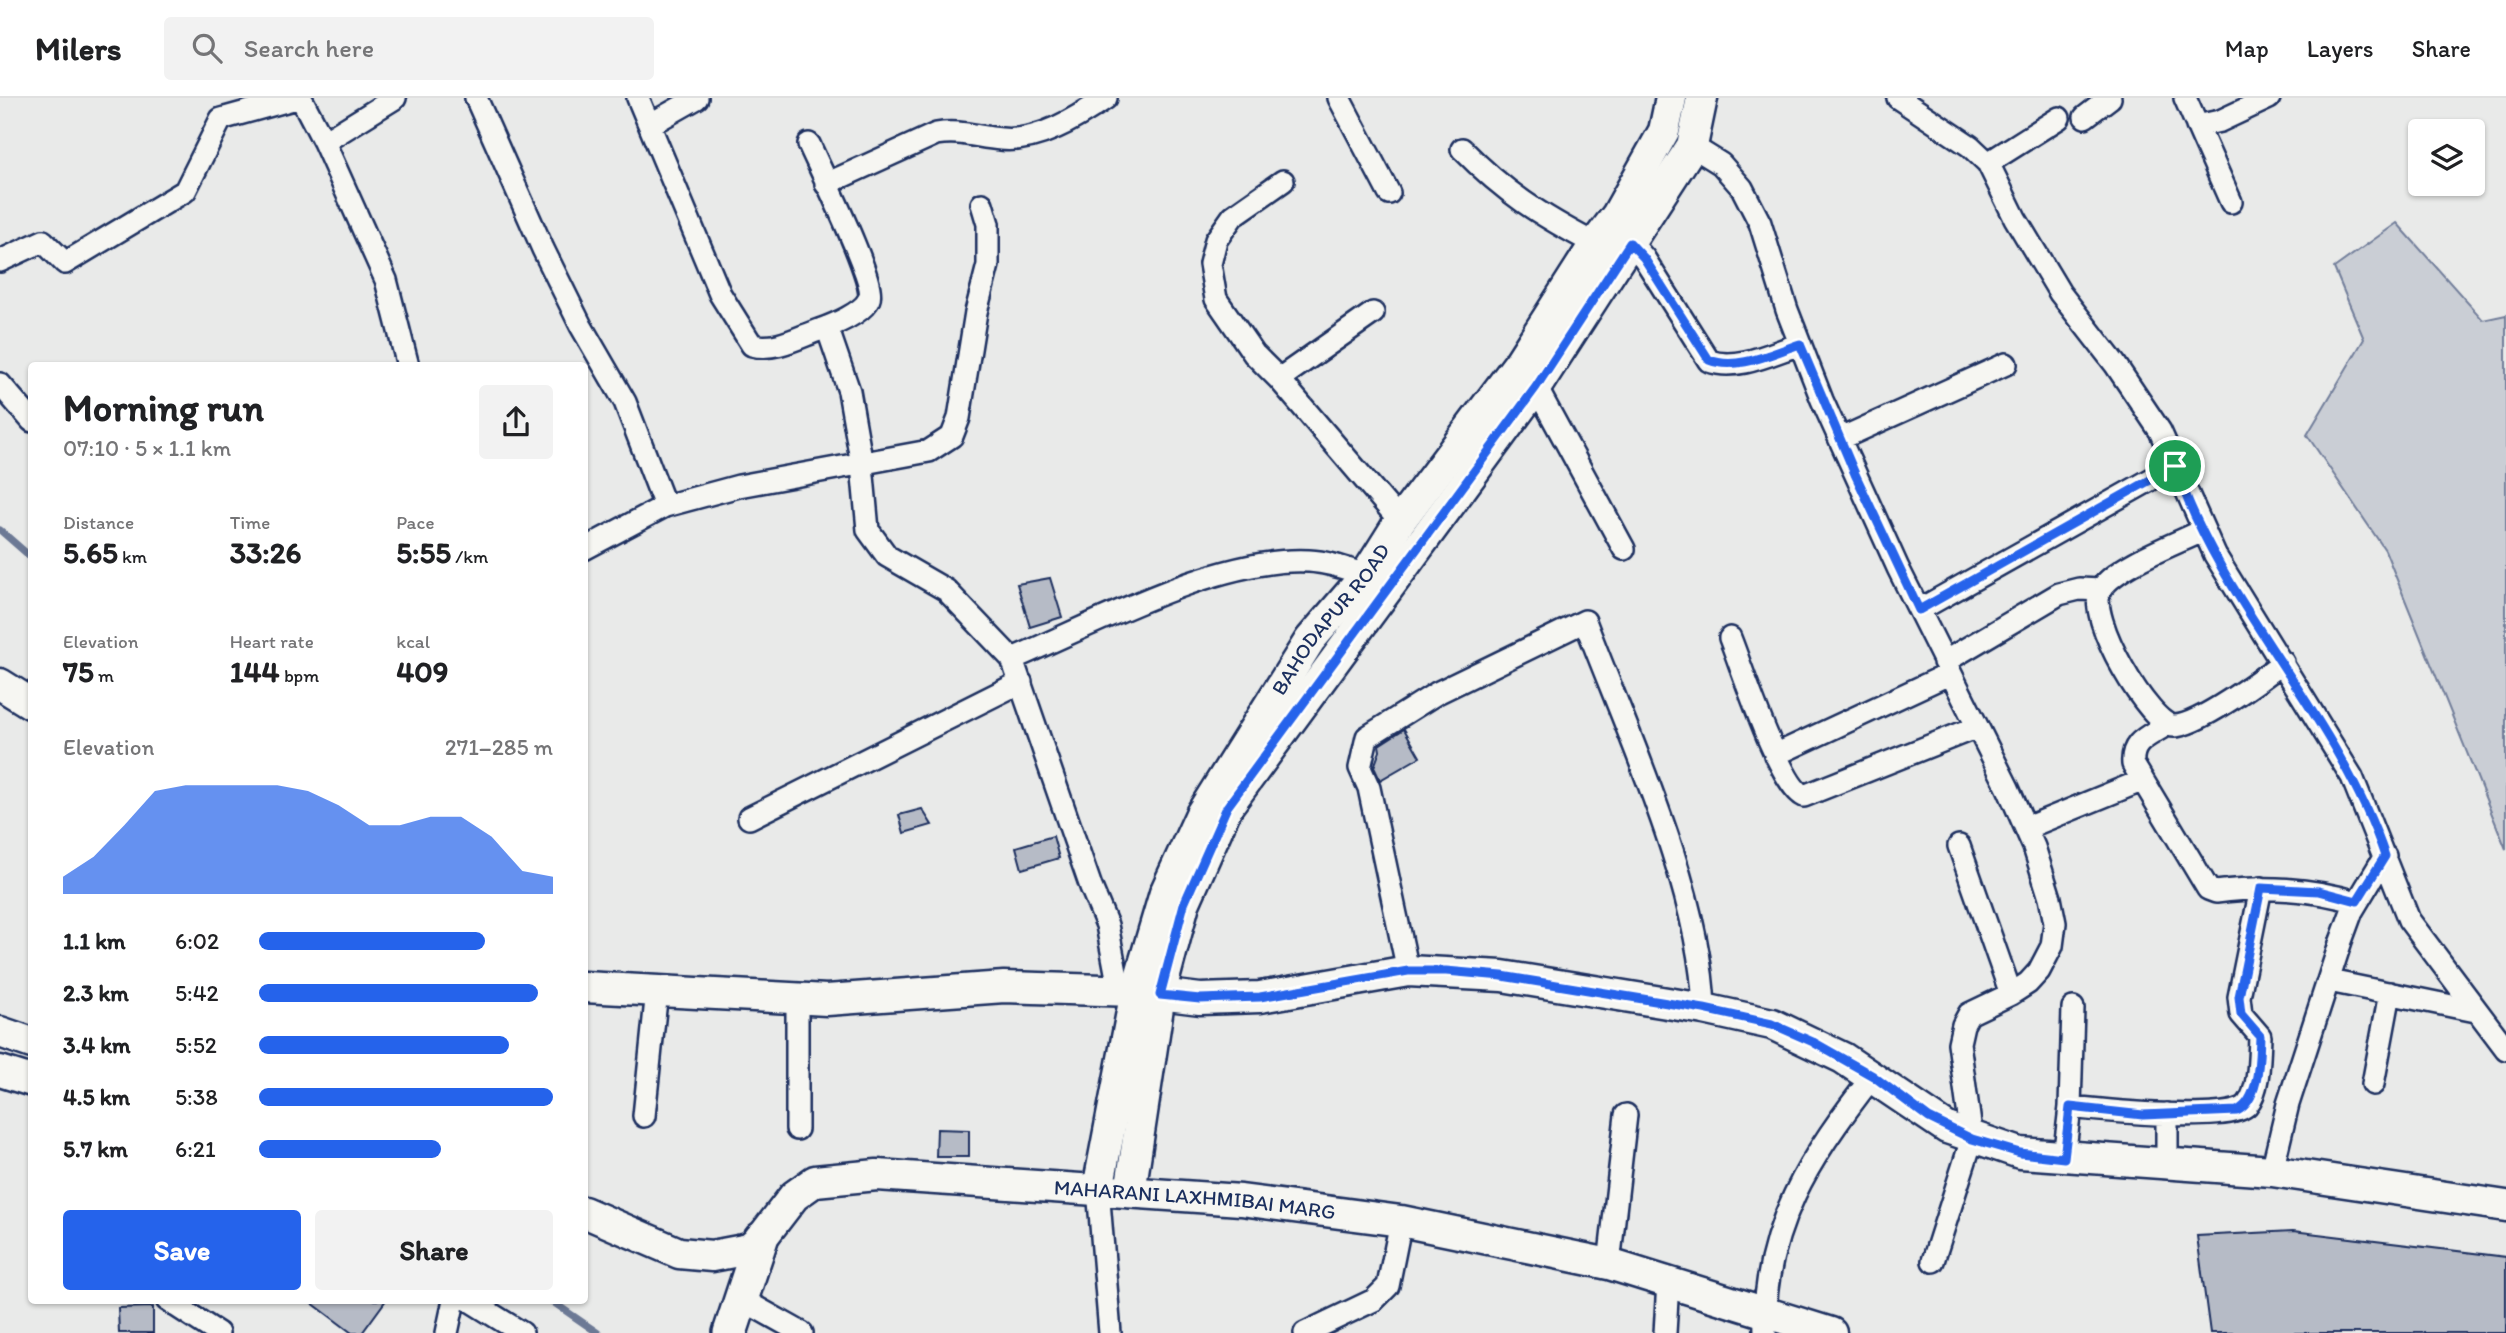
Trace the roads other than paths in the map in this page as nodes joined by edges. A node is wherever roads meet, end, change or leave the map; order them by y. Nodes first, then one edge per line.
1 (299, 98) edge
2 (395, 98) edge
3 (476, 98) edge
4 (638, 98) edge
5 (697, 98) edge
6 (1106, 98) edge
7 (1339, 98) edge
8 (1671, 98) edge
9 (1702, 98) edge
10 (1898, 98) edge
11 (2110, 98) edge
12 (2185, 98) edge
13 (2269, 98) edge
14 (2085, 117) dead end
15 (2059, 118) dead end
16 (651, 124) junction
17 (2197, 126) junction
18 (324, 142) junction
19 (809, 144) dead end
20 (1692, 146) junction
21 (1462, 149) dead end
22 (1988, 163) junction
23 (1283, 181) dead end
24 (826, 184) junction
25 (1389, 193) dead end
26 (2231, 202) dead end
27 (982, 204) dead end
28 (1630, 243) junction
29 (1594, 244) junction
30 (0, 261) edge
31 (1373, 313) dead end
32 (827, 327) junction
33 (1800, 344) junction
34 (407, 362) edge
35 (2006, 364) dead end
36 (1279, 379) junction
37 (0, 384) edge
38 (1536, 387) junction
39 (28, 416) edge
40 (1840, 439) junction
41 (862, 464) junction
42 (2175, 466) junction
43 (665, 506) junction
44 (1400, 521) junction
45 (2202, 531) junction
46 (588, 547) edge
47 (1624, 549) dead end
48 (1366, 575) junction
49 (2101, 590) junction
50 (1919, 610) junction
51 (1730, 638) dead end
52 (1012, 659) junction
53 (2284, 662) junction
54 (1946, 668) junction
55 (1021, 682) junction
56 (0, 684) edge
57 (28, 702) edge
58 (2166, 725) junction
59 (1977, 727) junction
60 (1775, 755) junction
61 (2141, 780) junction
62 (750, 818) dead end
63 (2026, 828) junction
64 (1959, 846) dead end
65 (2385, 856) junction
66 (2261, 888) junction
67 (2357, 901) junction
68 (1408, 971) junction
69 (2329, 981) junction
70 (588, 987) edge
71 (657, 990) junction
72 (1138, 991) junction
73 (2390, 993) junction
74 (2011, 994) junction
75 (797, 999) junction
76 (2073, 1008) dead end
77 (1704, 1009) junction
78 (2476, 1011) junction
79 (0, 1032) edge
80 (28, 1042) edge
81 (2506, 1049) edge
82 (0, 1071) edge
83 (1873, 1076) junction
84 (28, 1080) edge
85 (2373, 1084) dead end
86 (2070, 1107) junction
87 (2167, 1114) junction
88 (1626, 1115) dead end
89 (644, 1116) dead end
90 (797, 1129) dead end
91 (1972, 1139) junction
92 (2064, 1158) junction
93 (2167, 1164) junction
94 (2272, 1171) junction
95 (1098, 1189) junction
96 (1130, 1192) junction
97 (2506, 1206) edge
98 (588, 1214) edge
99 (1401, 1222) junction
100 (761, 1239) junction
101 (1933, 1261) dead end
102 (1609, 1264) junction
103 (1668, 1282) junction
104 (741, 1299) junction
105 (173, 1304) edge
106 (453, 1304) edge
107 (473, 1304) edge
108 (1765, 1322) edge
109 (492, 1324) edge
110 (218, 1333) edge
111 (447, 1333) edge
112 (522, 1333) edge
113 (730, 1333) edge
114 (802, 1333) edge
115 (1110, 1333) edge
116 (1305, 1333) edge
117 (1665, 1333) edge
118 (1831, 1333) edge

1 - 18 street
1 - 30 street
2 - 18 street
3 - 43 street
4 - 16 street
5 - 16 street
6 - 24 street
7 - 25 street
8 - 29 main road, BAHODAPUR ROAD
9 - 20 main road
10 - 22 street
11 - 14 street
12 - 17 street
13 - 17 street
15 - 22 street
16 - 32 street
17 - 26 street
18 - 34 street
19 - 24 street
20 - 28 main road
20 - 33 street
21 - 29 street
22 - 42 street
23 - 36 street
24 - 32 street
27 - 41 street
28 - 33 street
28 - 38 main road
29 - 44 main road, BAHODAPUR ROAD
31 - 36 street
32 - 41 street
33 - 40 street
35 - 40 street
36 - 44 street
37 - 39 street
38 - 47 street
38 - 72 main road
40 - 50 street
41 - 43 street
41 - 52 street
42 - 45 street
42 - 50 street
43 - 46 street
44 - 48 main road, BAHODAPUR ROAD
45 - 49 street
45 - 53 street
48 - 52 street
48 - 72 main road, BAHODAPUR ROAD
49 - 54 street
49 - 58 street
50 - 54 street
51 - 60 street
52 - 55 street
53 - 58 street
53 - 65 street
54 - 59 street
54 - 60 street
55 - 62 street
55 - 72 street
56 - 57 main road
58 - 61 street
59 - 60 street
59 - 63 street
61 - 63 street
61 - 66 street
63 - 74 street
64 - 74 street
65 - 67 street
65 - 78 street
66 - 67 street
66 - 87 street
67 - 69 street
68 - 72 main road
68 - 77 main road
68 - 77 street
69 - 73 street
69 - 94 street
70 - 71 main road
71 - 75 main road
71 - 89 street
72 - 75 main road
72 - 95 main road, BAHODAPUR ROAD
72 - 96 main road
73 - 78 street
73 - 85 street
74 - 91 street
75 - 90 street
76 - 86 street
77 - 83 main road
78 - 81 street
79 - 80 main road
82 - 84 main road
83 - 91 main road
83 - 108 street
86 - 87 street
86 - 92 street
87 - 93 street
88 - 102 street
91 - 92 main road
91 - 101 street
92 - 93 main road
93 - 94 main road
94 - 97 main road
95 - 96 main road, MAHARANI LAXHMIBAI MARG
95 - 100 main road, MAHARANI LAXHMIBAI MARG
95 - 115 street
96 - 99 main road, MAHARANI LAXHMIBAI MARG
98 - 100 main road, MAHARANI LAXHMIBAI MARG
99 - 102 main road, MAHARANI LAXHMIBAI MARG
99 - 116 street
100 - 104 main road
102 - 103 main road, MAHARANI LAXHMIBAI MARG
103 - 108 main road, MAHARANI LAXHMIBAI MARG
103 - 117 street
104 - 113 main road
104 - 114 street
105 - 110 street
106 - 111 street
107 - 109 street
108 - 118 main road, MAHARANI LAXHMIBAI MARG
109 - 112 street

